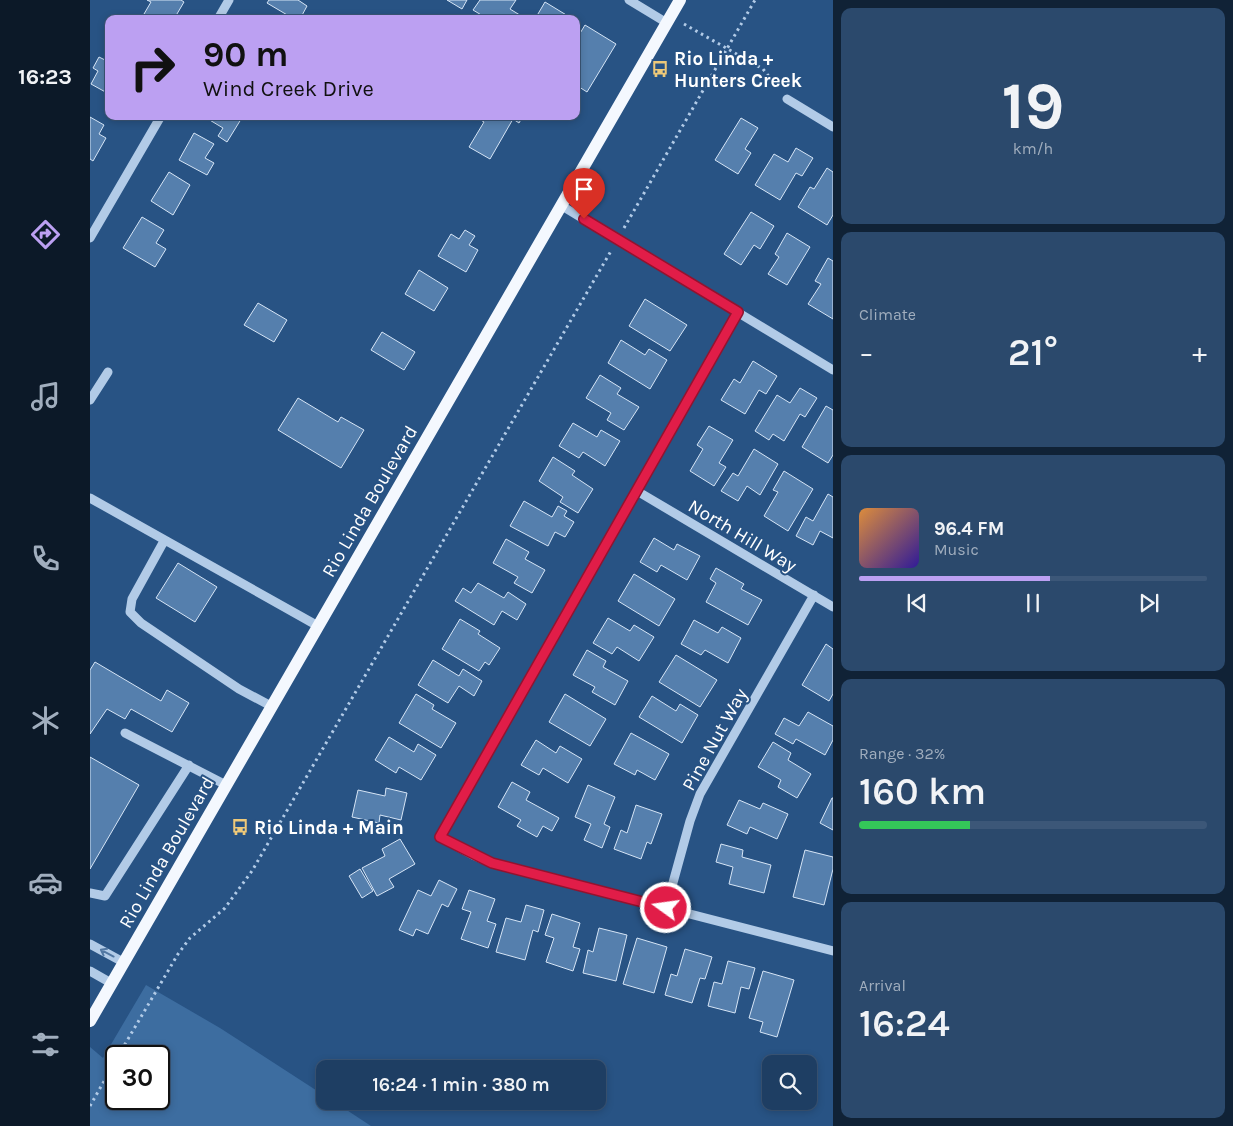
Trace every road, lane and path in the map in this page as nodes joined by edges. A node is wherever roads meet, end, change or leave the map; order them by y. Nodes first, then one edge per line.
1 (229, 0) edge
2 (629, 0) edge
3 (680, 0) edge
4 (755, 0) edge
5 (220, 15) edge
6 (667, 23) junction
7 (682, 24) dead end
8 (728, 48) junction
9 (787, 99) joint
10 (159, 120) edge
11 (833, 127) edge
12 (562, 206) junction
13 (626, 224) dead end
14 (90, 238) edge
15 (610, 253) dead end
16 (738, 312) junction
17 (833, 370) edge
18 (108, 372) dead end
19 (90, 400) edge
20 (637, 491) junction
21 (90, 498) edge
22 (164, 542) junction
23 (814, 595) junction
24 (833, 607) edge
25 (318, 626) junction
26 (271, 706) junction
27 (125, 733) dead end
28 (189, 765) junction
29 (226, 785) junction
30 (90, 893) edge
31 (666, 908) junction
32 (90, 944) edge
33 (833, 951) edge
34 (123, 962) junction
35 (90, 971) edge
36 (111, 983) junction
37 (90, 1021) edge
38 (125, 1045) edge
39 (105, 1079) edge
40 (90, 1106) edge

1 - 5 street
2 - 6 street
3 - 6 main road, Rio Linda Boulevard
4 - 8 path
6 - 12 main road, Rio Linda Boulevard
7 - 8 path
8 - 9 path
8 - 13 path
9 - 11 street
10 - 14 street
12 - 16 street
12 - 25 main road, Rio Linda Boulevard
15 - 38 path
16 - 17 street
16 - 20 street
18 - 19 street
20 - 23 street, North Hill Way
20 - 31 street
21 - 22 street
22 - 25 street
22 - 26 street
23 - 24 street, North Hill Way
23 - 31 street, Pine Nut Way
25 - 26 main road, Rio Linda Boulevard
26 - 29 main road, Rio Linda Boulevard
27 - 28 street
28 - 29 street
28 - 30 street
29 - 34 main road, Rio Linda Boulevard
31 - 33 street
34 -> 32 street
34 - 36 main road, Rio Linda Boulevard
35 - 36 street
36 - 37 main road, Rio Linda Boulevard
39 - 40 path

